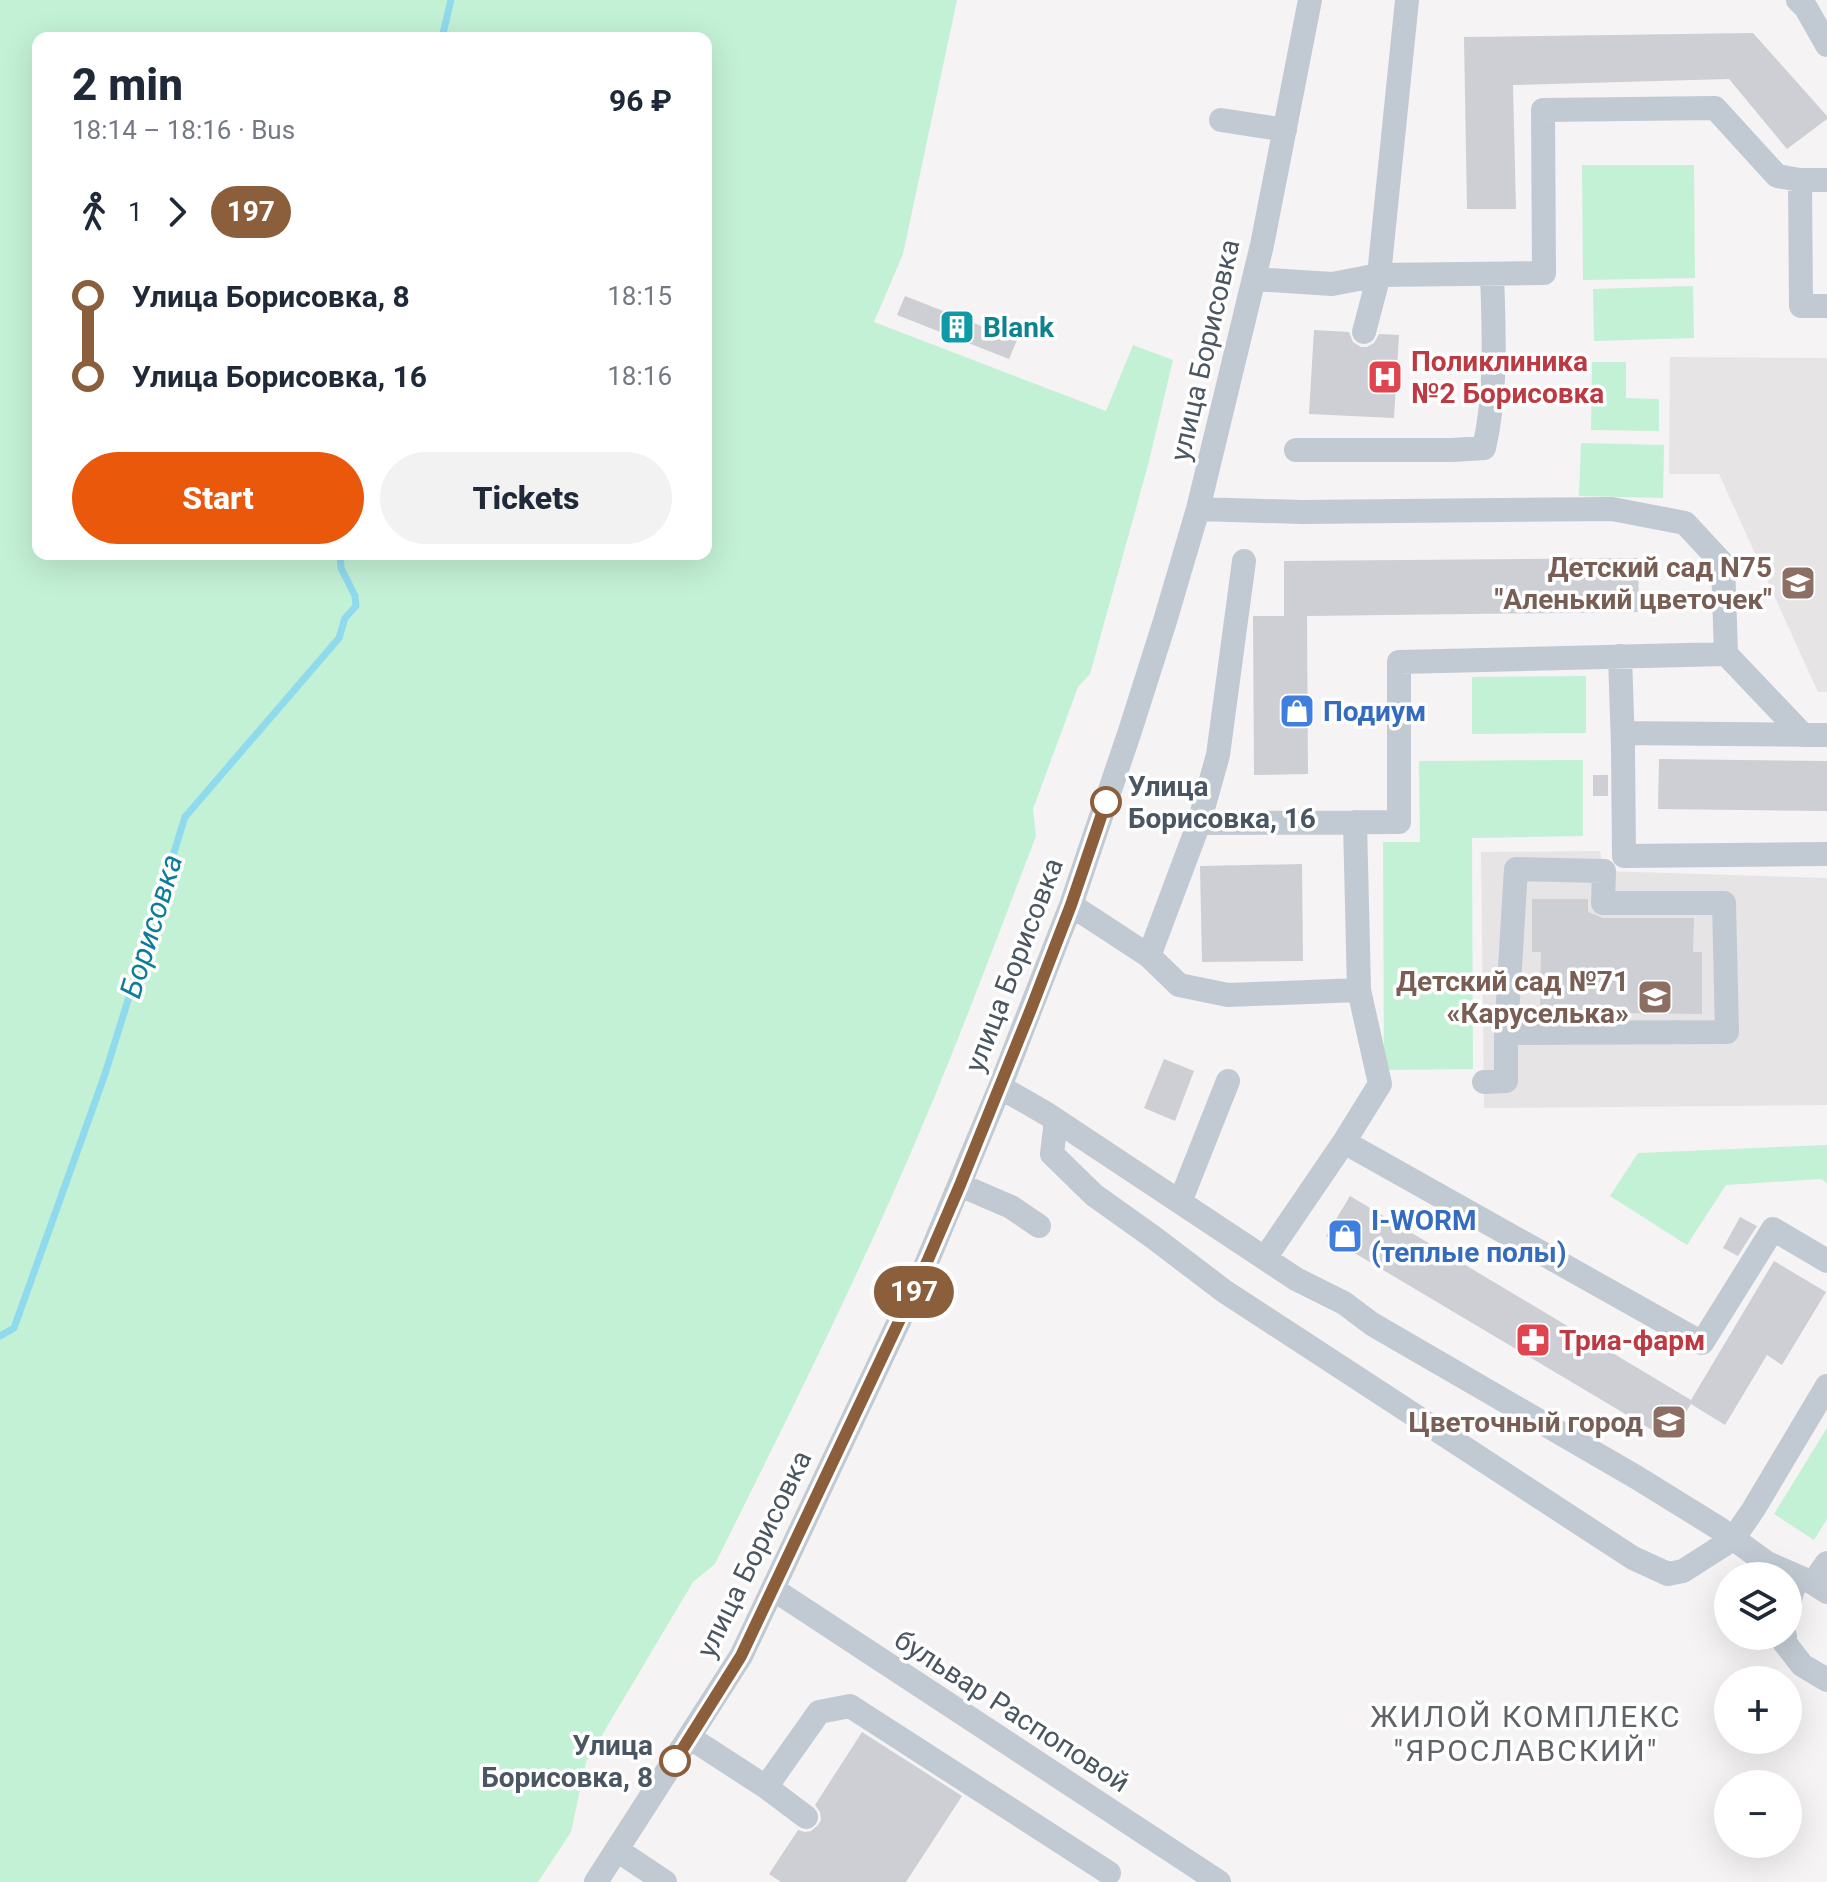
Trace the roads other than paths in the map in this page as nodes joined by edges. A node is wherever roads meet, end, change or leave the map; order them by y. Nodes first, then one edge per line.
1 (1310, 0) edge
2 (1407, 0) edge
3 (1798, 0) edge
4 (1827, 45) edge
5 (1221, 120) dead end
6 (1285, 130) junction
7 (1800, 180) junction
8 (1827, 180) edge
9 (1379, 275) junction
10 (1492, 275) junction
11 (1254, 279) junction
12 (1827, 306) edge
13 (1364, 332) dead end
14 (1296, 450) dead end
15 (1198, 509) junction
16 (1244, 561) dead end
17 (1726, 654) junction
18 (1620, 656) junction
19 (1623, 733) junction
20 (1815, 735) edge
21 (1355, 822) junction
22 (1199, 823) junction
23 (1827, 854) edge
24 (1071, 905) junction
25 (1149, 956) junction
26 (1359, 990) junction
27 (1506, 1033) junction
28 (1228, 1081) dead end
29 (1484, 1082) dead end
30 (1000, 1087) junction
31 (1056, 1120) junction
32 (1344, 1142) junction
33 (960, 1185) junction
34 (1180, 1202) junction
35 (1039, 1226) dead end
36 (1265, 1258) junction
37 (1827, 1261) edge
38 (1827, 1386) edge
39 (1733, 1539) junction
40 (1816, 1579) edge
41 (773, 1589) junction
42 (1802, 1594) edge
43 (1790, 1650) edge
44 (1827, 1680) edge
45 (689, 1737) junction
46 (766, 1787) junction
47 (806, 1817) dead end
48 (617, 1850) junction
49 (1109, 1873) dead end
50 (596, 1882) edge
51 (665, 1882) edge
52 (1219, 1882) edge

1 - 6 street, улица Борисовка
2 - 9 street
3 - 4 street
5 - 6 street
6 - 11 street, улица Борисовка
7 - 8 street
7 - 10 street
7 - 12 street
9 - 10 street
9 - 11 street
9 - 13 street
10 - 14 street
11 - 15 street, улица Борисовка
15 - 17 street
15 - 24 street, улица Борисовка
16 - 22 street
17 - 18 street
17 - 20 street
18 - 19 street
18 - 21 street
19 - 20 street
19 - 23 street
21 - 22 street
21 - 26 street
22 - 25 street
24 - 25 street
24 - 30 street, улица Борисовка
25 - 26 street
26 - 32 street
27 - 27 street
27 - 29 street
28 - 34 street
30 - 31 street
30 - 33 street, улица Борисовка
31 - 34 street
31 - 39 street
32 - 36 street
32 - 37 street
33 - 35 street
33 - 41 street, улица Борисовка
34 - 36 street
36 - 39 street
38 - 39 street
39 - 40 street
40 - 42 street
41 - 45 street, улица Борисовка
41 - 52 street, бульвар Распоповой
43 - 44 street
45 - 46 street
45 - 48 street, улица Борисовка
46 - 47 street
46 - 49 street
48 - 50 street, улица Борисовка
48 - 51 street

